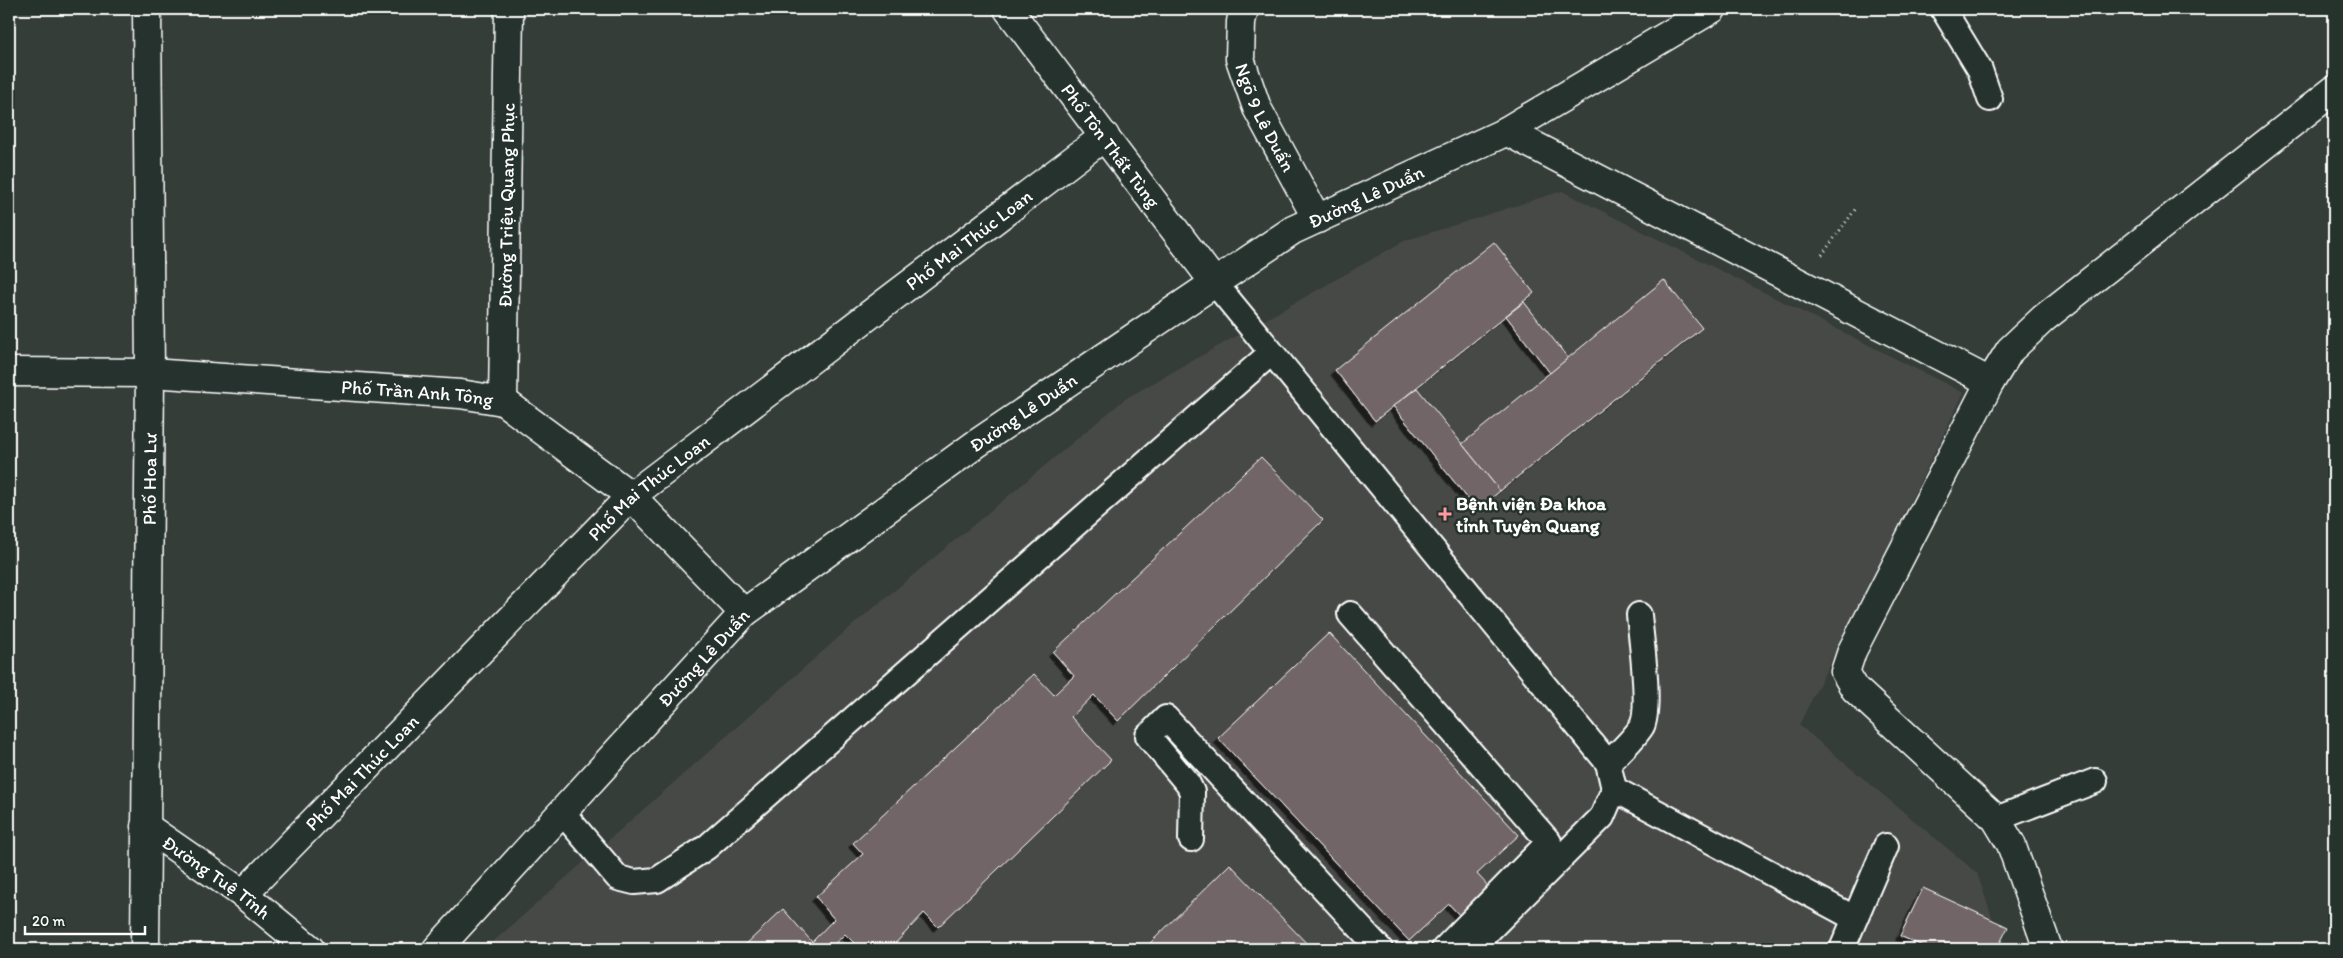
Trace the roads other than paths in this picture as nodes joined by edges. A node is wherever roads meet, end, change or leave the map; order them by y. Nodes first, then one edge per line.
1 (146, 9) edge
2 (509, 9) edge
3 (1008, 9) edge
4 (1244, 9) edge
5 (1712, 9) edge
6 (1943, 9) edge
7 (2334, 90) edge
8 (1990, 99) dead end
9 (1506, 131) junction
10 (1105, 136) junction
11 (1317, 219) junction
12 (1214, 282) junction
13 (1271, 353) junction
14 (9, 372) edge
15 (150, 373) junction
16 (1990, 382) junction
17 (503, 401) junction
18 (631, 496) junction
19 (744, 613) junction
20 (1350, 614) dead end
21 (1639, 615) dead end
22 (1608, 763) junction
23 (2095, 781) dead end
24 (1614, 789) junction
25 (562, 812) junction
26 (1996, 819) junction
27 (145, 826) junction
28 (1191, 839) dead end
29 (1886, 846) dead end
30 (243, 894) junction
31 (1854, 918) junction
32 (145, 949) edge
33 (310, 949) edge
34 (437, 949) edge
35 (1380, 949) edge
36 (1444, 949) edge
37 (1470, 949) edge
38 (1842, 949) edge
39 (2048, 949) edge

1 - 15 street, Phố Hoa Lư
2 - 17 street, Đường Triệu Quang Phục
3 - 10 street, Phố Tôn Thất Tùng
4 - 11 street, Ngõ 9 Lê Duẩn
5 - 9 street, Đường Lê Duẩn
6 - 8 lane
7 - 16 street
9 - 11 street, Đường Lê Duẩn
9 - 16 street
10 - 12 street, Phố Tôn Thất Tùng
10 - 18 street, Phố Mai Thúc Loan
11 - 12 street, Đường Lê Duẩn
12 - 13 lane
12 - 19 street, Đường Lê Duẩn
13 - 22 lane
13 - 25 lane
14 - 15 street, Phố Trần Anh Tông
15 - 17 street, Phố Trần Anh Tông
15 - 27 street, Phố Hoa Lư
16 - 26 street
17 - 18 street, Phố Trần Anh Tông
18 - 19 street, Phố Trần Anh Tông
18 - 30 street, Phố Mai Thúc Loan
19 - 25 street, Đường Lê Duẩn
20 - 36 lane
21 - 22 lane
22 - 24 lane
23 - 26 lane
24 - 31 lane
24 - 37 lane
25 - 34 street, Đường Lê Duẩn
26 - 39 street
27 - 30 street, Đường Tuệ Tĩnh
27 - 32 street, Phố Hoa Lư
28 - 35 lane
29 - 31 lane
30 - 33 street, Đường Tuệ Tĩnh
31 - 38 lane

